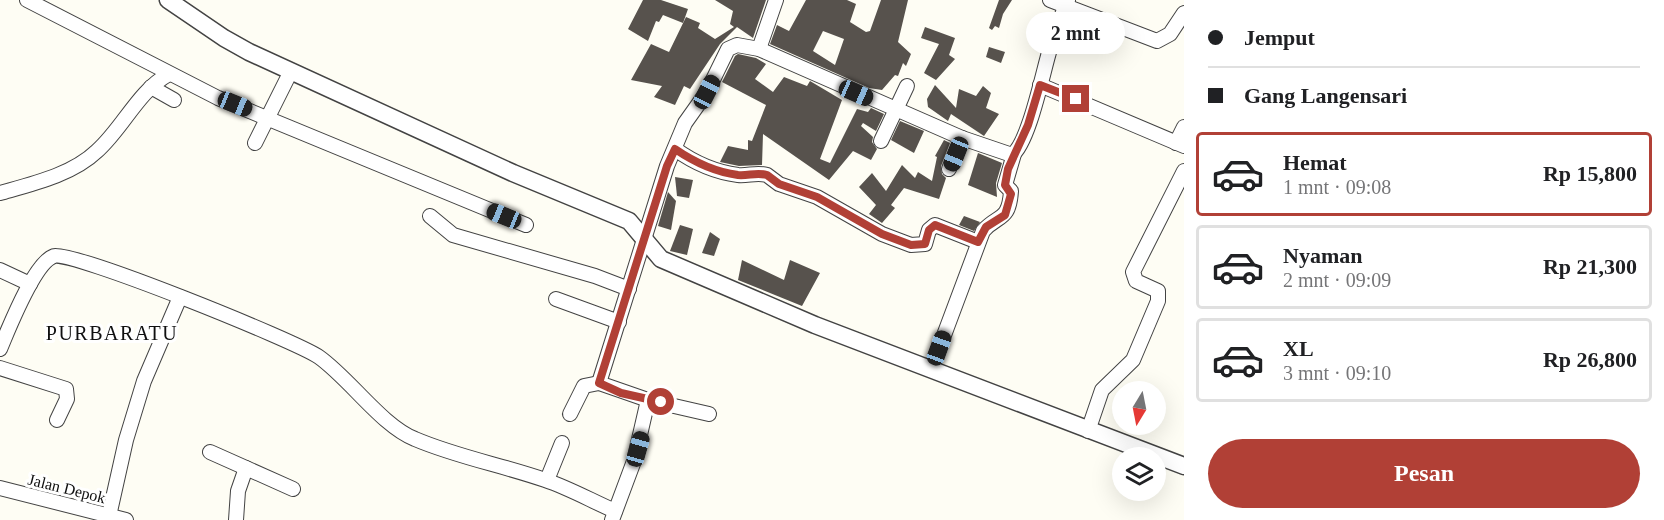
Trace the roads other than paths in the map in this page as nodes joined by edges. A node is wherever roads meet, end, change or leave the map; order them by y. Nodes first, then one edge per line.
1 (27, 0) edge
2 (168, 0) edge
3 (776, 0) edge
4 (1050, 0) edge
5 (1067, 2) edge
6 (1184, 13) edge
7 (759, 49) junction
8 (291, 71) junction
9 (169, 74) junction
10 (1040, 85) junction
11 (907, 86) dead end
12 (154, 89) junction
13 (174, 100) dead end
14 (895, 110) junction
15 (266, 122) junction
16 (1184, 127) edge
17 (962, 138) junction
18 (881, 141) dead end
19 (255, 143) dead end
20 (1180, 145) edge
21 (675, 149) junction
22 (1014, 154) junction
23 (950, 170) dead end
24 (1184, 171) edge
25 (0, 193) edge
26 (430, 216) dead end
27 (526, 225) dead end
28 (645, 238) junction
29 (978, 242) junction
30 (0, 270) edge
31 (30, 284) junction
32 (629, 289) junction
33 (180, 297) junction
34 (556, 299) dead end
35 (619, 322) junction
36 (0, 349) edge
37 (0, 368) edge
38 (931, 370) junction
39 (599, 383) junction
40 (648, 400) junction
41 (570, 414) dead end
42 (709, 414) dead end
43 (57, 420) dead end
44 (1088, 430) junction
45 (562, 443) dead end
46 (210, 452) dead end
47 (1184, 466) edge
48 (246, 468) junction
49 (547, 480) junction
50 (0, 488) edge
51 (293, 489) dead end
52 (109, 516) junction
53 (614, 516) edge
54 (126, 520) edge
55 (236, 520) edge

1 - 9 street
2 - 8 street
3 - 7 street
4 - 5 street
5 - 6 street
5 - 10 street
7 - 14 street
7 - 21 street
8 - 15 street
8 - 28 street
9 - 12 street
9 - 15 street
10 - 20 street
10 - 22 street
11 - 14 street
12 - 13 street
12 - 25 street
14 - 17 street
14 - 18 street
15 - 19 street
15 - 27 street
16 - 20 street
17 - 22 street
17 - 23 street
21 - 28 street
21 - 29 street
22 - 29 street
24 - 44 street
26 - 32 street
28 - 32 street
28 - 38 street
29 - 38 street
30 - 31 street
31 - 33 street
31 - 36 street
32 - 35 street
33 - 49 street
33 - 52 street
34 - 35 street
35 - 39 street
37 - 43 street
38 - 44 street
39 - 40 street
39 - 41 street
40 - 42 street
40 - 53 street
44 - 47 street
45 - 49 street
46 - 48 street
48 - 51 street
48 - 55 street
49 - 53 street
50 - 52 street, Jalan Depok
52 - 54 street, Jalan Depok

